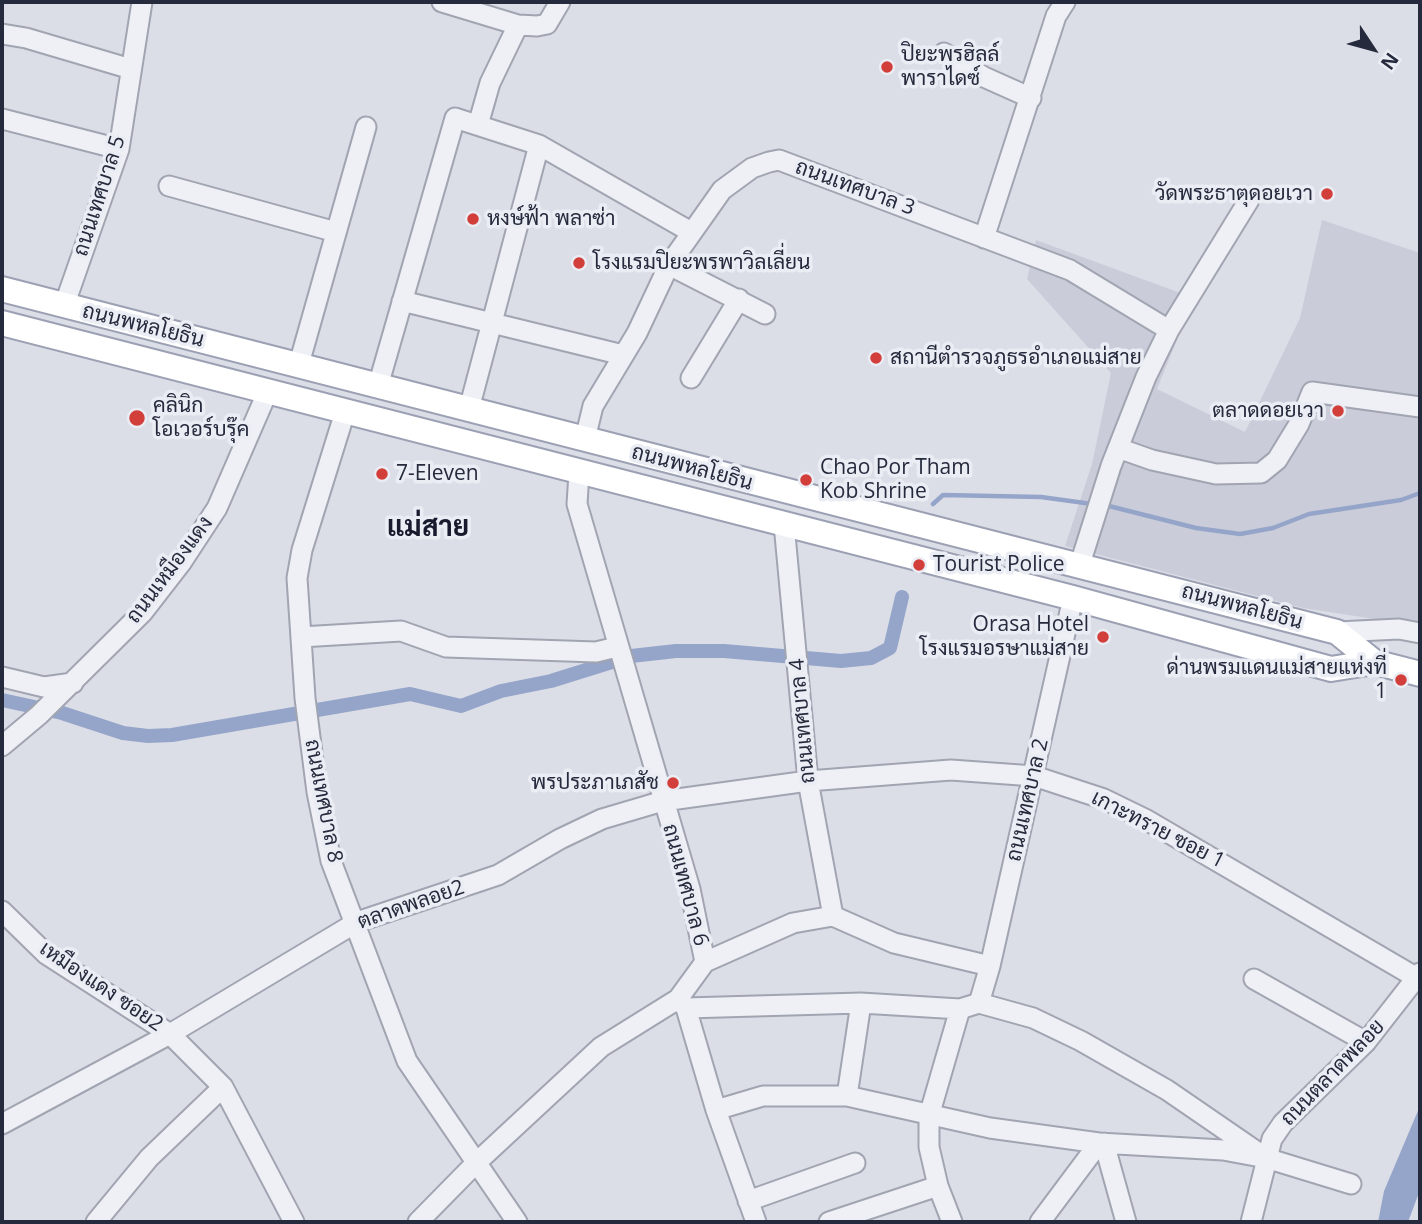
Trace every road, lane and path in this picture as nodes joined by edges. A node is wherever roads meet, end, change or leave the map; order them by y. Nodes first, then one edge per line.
1 (142, 2) edge
2 (442, 2) edge
3 (560, 2) edge
4 (1065, 2) edge
5 (518, 25) junction
6 (2, 34) edge
7 (944, 53) dead end
8 (131, 69) junction
9 (1031, 98) junction
10 (2, 119) edge
11 (478, 125) junction
12 (366, 127) dead end
13 (539, 145) junction
14 (119, 149) junction
15 (169, 186) dead end
16 (1249, 200) dead end
17 (336, 232) junction
18 (691, 232) junction
19 (984, 238) junction
20 (668, 265) junction
21 (2, 289) edge
22 (739, 299) junction
23 (402, 301) junction
24 (64, 306) junction
25 (765, 314) dead end
26 (492, 322) junction
27 (2, 323) edge
28 (1169, 330) junction
29 (623, 355) junction
30 (299, 364) junction
31 (691, 379) dead end
32 (377, 386) junction
33 (267, 393) junction
34 (1420, 407) edge
35 (469, 409) junction
36 (345, 412) junction
37 (584, 439) junction
38 (1118, 448) junction
39 (579, 473) junction
40 (762, 486) junction
41 (752, 516) junction
42 (784, 524) junction
43 (1080, 564) junction
44 (1073, 597) junction
45 (1337, 632) junction
46 (1420, 633) edge
47 (301, 637) junction
48 (617, 647) junction
49 (1374, 662) junction
50 (1420, 674) edge
51 (2, 677) edge
52 (69, 687) junction
53 (2, 746) edge
54 (1034, 776) junction
55 (808, 781) junction
56 (663, 801) junction
57 (2, 912) edge
58 (833, 916) junction
59 (357, 922) junction
60 (705, 962) junction
61 (990, 966) junction
62 (1419, 975) edge
63 (1254, 979) dead end
64 (682, 1003) junction
65 (861, 1003) junction
66 (979, 1003) junction
67 (960, 1009) junction
68 (170, 1034) junction
69 (1366, 1042) junction
70 (223, 1087) junction
71 (847, 1096) junction
72 (716, 1110) junction
73 (929, 1116) junction
74 (2, 1124) edge
75 (1229, 1142) junction
76 (1101, 1143) junction
77 (1266, 1158) junction
78 (476, 1163) junction
79 (855, 1163) dead end
80 (1351, 1184) dead end
81 (938, 1185) junction
82 (748, 1201) junction
83 (431, 1218) edge
84 (96, 1222) edge
85 (293, 1222) edge
86 (517, 1222) edge
87 (756, 1222) edge
88 (829, 1222) edge
89 (953, 1222) edge
90 (1040, 1222) edge
91 (1126, 1222) edge
92 (1251, 1222) edge

1 - 8 street, ถนนเทศบาล 5
2 - 5 street
3 - 5 street
4 - 9 street
5 - 11 street
6 - 8 street
7 - 9 street
8 - 14 street, ถนนเทศบาล 5
9 - 19 street
10 - 14 street
11 - 13 street
11 - 23 street
12 - 17 street
13 - 18 street
13 - 26 street
14 - 24 street, ถนนเทศบาล 5
15 - 17 street
16 - 28 street
17 - 30 street
18 - 19 street, ถนนเทศบาล 3
18 - 20 street, ถนนเทศบาล 3
19 - 28 street, ถนนเทศบาล 3
20 - 22 street
20 - 29 street, ถนนเทศบาล 3
21 - 24 main road, ถนนพหลโยธิน
22 - 25 street
22 - 31 street
23 - 26 street
23 - 32 street
24 - 30 main road, ถนนพหลโยธิน
26 - 29 street
26 - 35 street
27 - 33 main road, ถนนพหลโยธิน
28 - 38 street
29 - 37 street, ถนนเทศบาล 3
30 - 32 main road, ถนนพหลโยธิน
32 - 35 main road, ถนนพหลโยธิน
33 - 36 main road, ถนนพหลโยธิน
33 - 52 street, ถนนเหมืองแดง
34 - 38 street
35 - 37 main road, ถนนพหลโยธิน
36 - 39 main road, ถนนพหลโยธิน
36 - 47 street, ถนนเทศบาล 8
37 - 40 main road, ถนนพหลโยธิน
38 - 43 street
39 - 41 main road, ถนนพหลโยธิน
39 - 48 street, ถนนเทศบาล 6
40 - 41 main road
40 - 43 main road, ถนนพหลโยธิน
41 - 42 main road, ถนนพหลโยธิน
42 - 44 main road, ถนนพหลโยธิน
42 - 55 street, ถนนเทศบาล 4
43 - 45 main road, ถนนพหลโยธิน
44 - 49 main road, ถนนพหลโยธิน
44 - 54 street, ถนนเทศบาล 2
45 - 46 street
45 - 49 main road, ถนนพหลโยธิน
47 - 48 street
47 - 59 street, ถนนเทศบาล 8
48 - 56 street, ถนนเทศบาล 6
49 - 50 main road, ถนนพหลโยธิน
51 - 52 street
52 - 53 street, ถนนเหมืองแดง
54 - 55 street, เกาะทราย ซอย 1
54 - 61 street, ถนนเทศบาล 2
54 - 62 street, เกาะทราย ซอย 1
55 - 56 street, เกาะทราย ซอย 1
55 - 58 street, ถนนเทศบาล 4
56 - 59 street, ตลาดพลอย2
56 - 60 street, ถนนเทศบาล 6
57 - 68 street, เหมืองแดง ซอย2
58 - 60 street
58 - 61 street
59 - 68 street, ตลาดพลอย2
59 - 78 street, ถนนเทศบาล 8
60 - 64 street, ถนนเทศบาล 6
61 - 66 street, ถนนเทศบาล 2
62 - 69 street, ถนนตลาดพลอย
63 - 69 street
64 - 65 street
64 - 72 street
64 - 78 street, ถนนเทศบาล 6
65 - 67 street
65 - 71 street
66 - 67 street
66 - 75 street
67 - 73 street
68 - 70 street, เหมืองแดง ซอย2
68 - 74 street, ตลาดพลอย2
69 - 77 street, ถนนตลาดพลอย
70 - 84 street
70 - 85 street, เหมืองแดง ซอย2
71 - 72 street
71 - 73 street
72 - 82 street
73 - 76 street
73 - 81 street
75 - 76 street
75 - 77 street
76 - 90 street
76 - 91 street
77 - 80 street
77 - 92 street, ถนนตลาดพลอย
78 - 83 street, ถนนเทศบาล 6
78 - 86 street, ถนนเทศบาล 8
79 - 82 street
81 - 88 street
81 - 89 street
82 - 87 street

